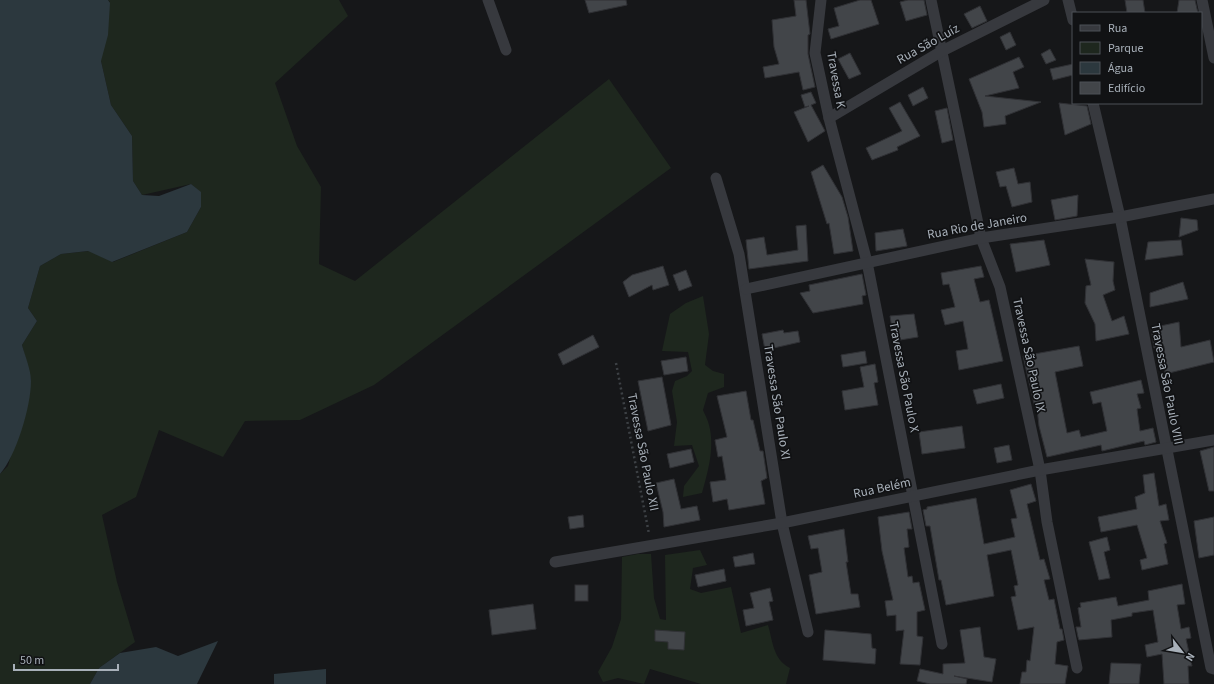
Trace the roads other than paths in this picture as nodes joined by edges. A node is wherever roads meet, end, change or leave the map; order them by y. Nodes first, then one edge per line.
1 (488, 0) edge
2 (821, 0) edge
3 (931, 0) edge
4 (1044, 0) edge
5 (1068, 0) edge
6 (1202, 0) edge
7 (1072, 16) edge
8 (506, 50) dead end
9 (942, 51) junction
10 (1214, 58) edge
11 (1093, 104) edge
12 (828, 118) junction
13 (716, 178) dead end
14 (1214, 199) edge
15 (1120, 217) junction
16 (981, 238) junction
17 (867, 262) junction
18 (746, 289) junction
19 (1214, 440) edge
20 (1165, 448) junction
21 (1040, 470) junction
22 (914, 495) junction
23 (782, 523) junction
24 (555, 562) dead end
25 (808, 632) dead end
26 (942, 644) dead end
27 (1077, 668) dead end
28 (1214, 669) edge

1 - 8 street
2 - 12 street, Travessa K
3 - 9 street, Travessa São Paulo IX
4 - 9 street, Rua São Luíz
5 - 7 street
6 - 10 street
9 - 12 street, Rua São Luíz
9 - 16 street, Travessa São Paulo IX
11 - 15 street, Travessa São Paulo VIII
12 - 17 street, Travessa São Paulo X
13 - 18 street, Travessa São Paulo XI
14 - 15 street, Rua Rio de Janeiro
15 - 16 street, Rua Rio de Janeiro
15 - 20 street, Travessa São Paulo VIII
16 - 17 street, Rua Rio de Janeiro
16 - 21 street, Travessa São Paulo IX
17 - 18 street, Rua Rio de Janeiro
17 - 22 street, Travessa São Paulo X
18 - 23 street, Travessa São Paulo XI
19 - 20 street, Rua Belém
20 - 21 street, Rua Belém
20 - 28 street, Travessa São Paulo VIII
21 - 22 street, Rua Belém
21 - 27 street, Travessa São Paulo IX
22 - 23 street, Rua Belém
22 - 26 street, Travessa São Paulo X
23 - 24 street, Rua Belém
23 - 25 street, Travessa São Paulo XI

